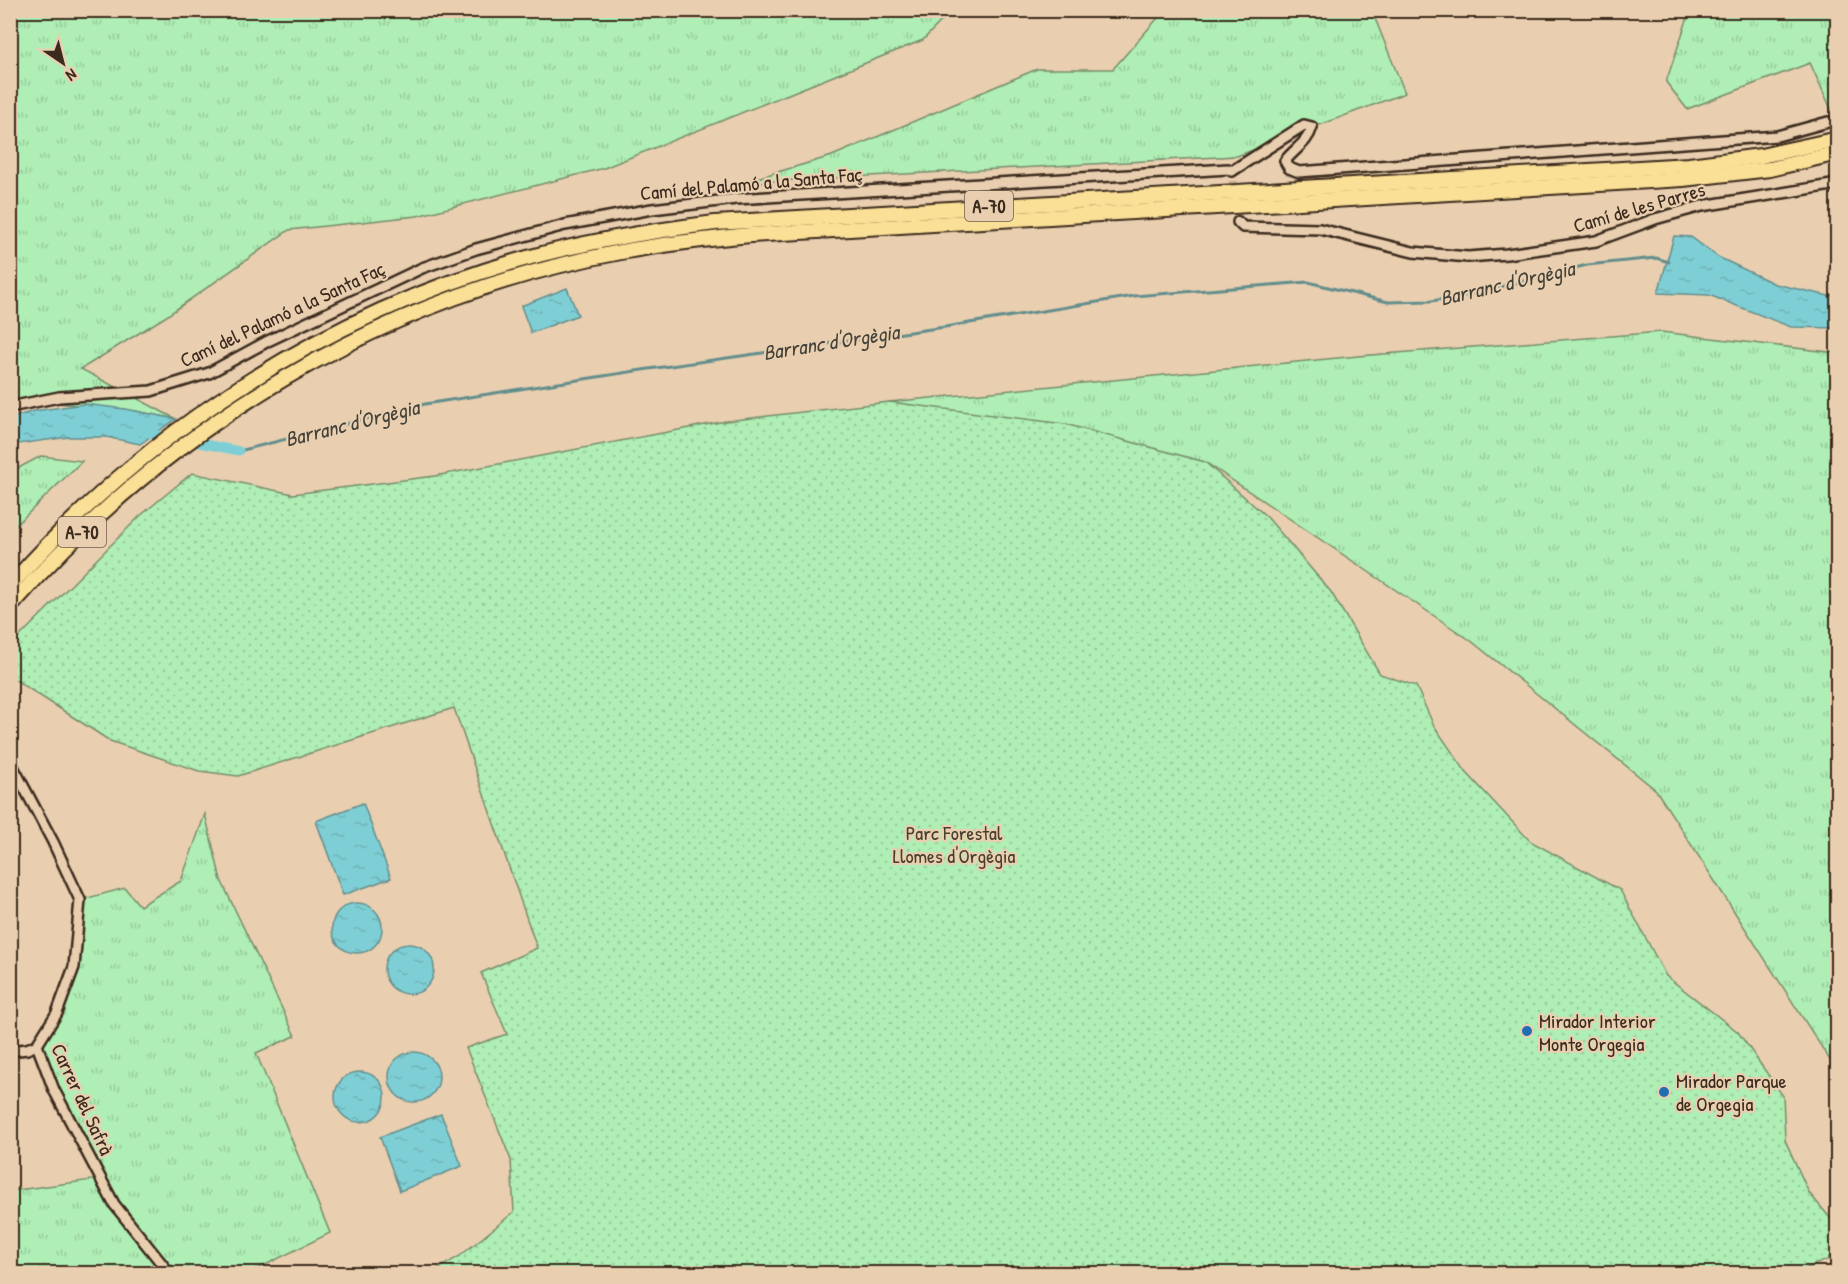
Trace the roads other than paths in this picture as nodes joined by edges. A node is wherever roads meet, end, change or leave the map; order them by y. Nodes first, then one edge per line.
1 (1828, 122) dead end
2 (1838, 139) edge
3 (1838, 153) edge
4 (1232, 171) junction
5 (1233, 182) tunnel mouth
6 (1838, 184) edge
7 (1238, 222) dead end
8 (10, 406) edge
9 (10, 586) edge
10 (10, 607) edge
11 (10, 761) edge
12 (37, 1045) junction
13 (10, 1051) edge
14 (170, 1274) edge

1 - 4 street
2 - 9 highway, A-70
3 - 10 highway, A-70
4 - 5 street
4 - 8 street, Camí del Palamó a la Santa Faç
6 - 7 street, Camí de les Parres
11 - 12 street, Carrer del Safrà
12 - 13 street
12 - 14 street, Carrer del Safrà

